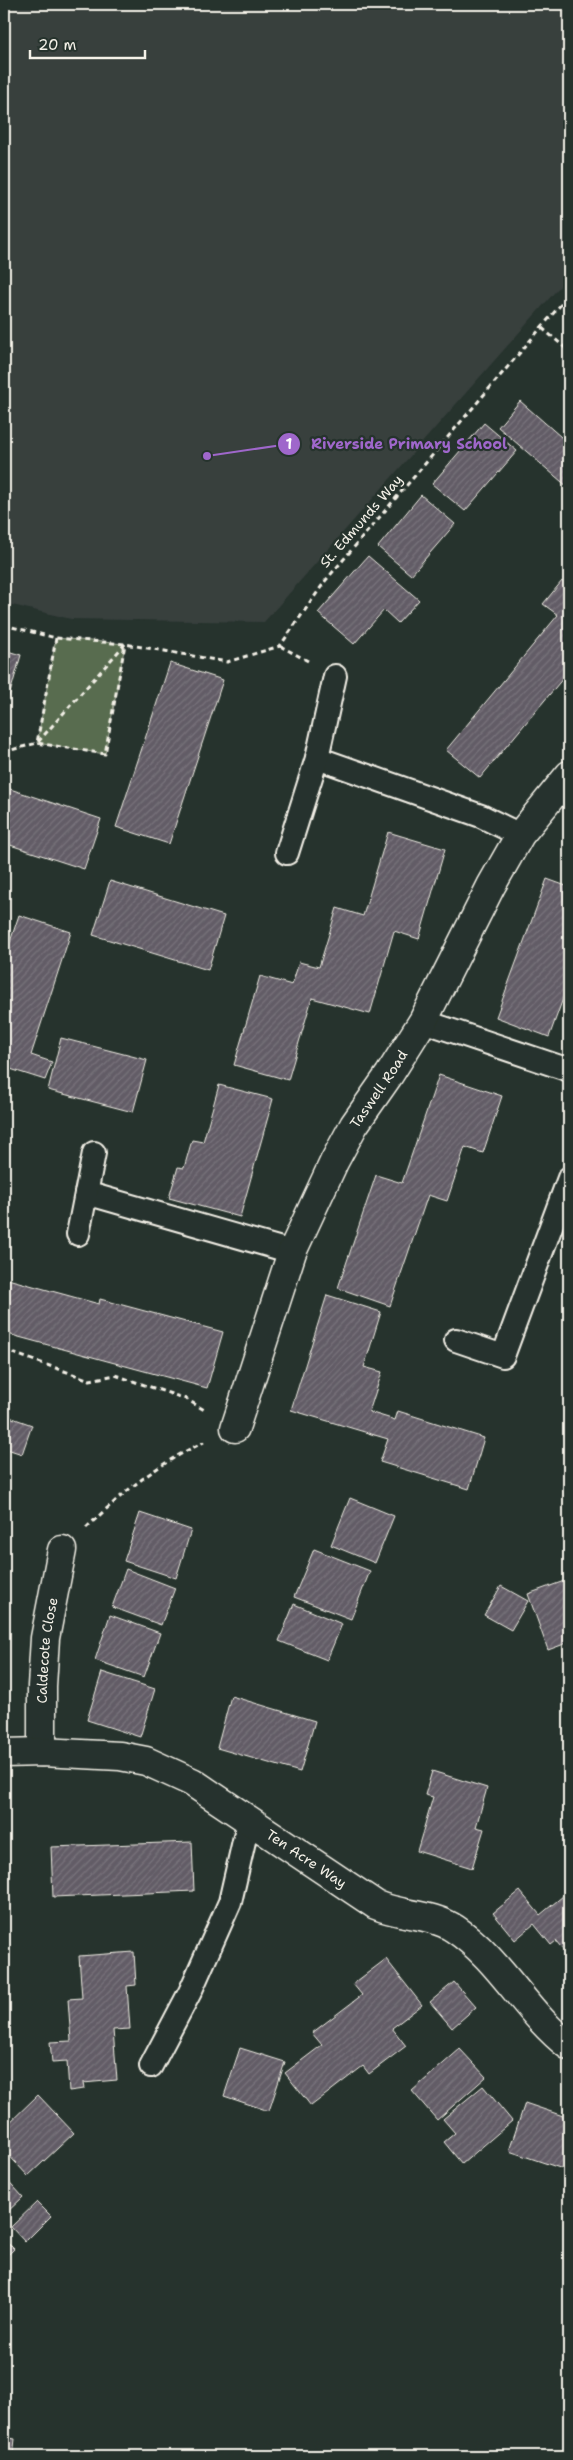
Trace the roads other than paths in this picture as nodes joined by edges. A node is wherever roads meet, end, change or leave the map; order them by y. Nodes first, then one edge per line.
1 (335, 676) dead end
2 (317, 758) junction
3 (569, 775) edge
4 (520, 835) junction
5 (287, 853) dead end
6 (423, 1021) junction
7 (569, 1070) edge
8 (94, 1153) dead end
9 (569, 1178) edge
10 (86, 1193) junction
11 (78, 1234) dead end
12 (292, 1252) junction
13 (456, 1340) dead end
14 (235, 1428) road end
15 (62, 1550) road end
16 (42, 1752) junction
17 (4, 1753) edge
18 (249, 1819) junction
19 (569, 2046) edge
20 (152, 2066) dead end

1 - 2 lane
2 - 4 lane
2 - 5 lane
3 - 4 street, Taswell Road
4 - 6 street, Taswell Road
6 - 7 lane
6 - 12 street, Taswell Road
8 - 10 lane
9 - 13 lane
10 - 11 lane
10 - 12 lane
12 - 14 street, Taswell Road
15 - 16 street, Caldecote Close
16 - 17 street, Ten Acre Way
16 - 18 street, Ten Acre Way
18 - 19 street, Ten Acre Way
18 - 20 lane

